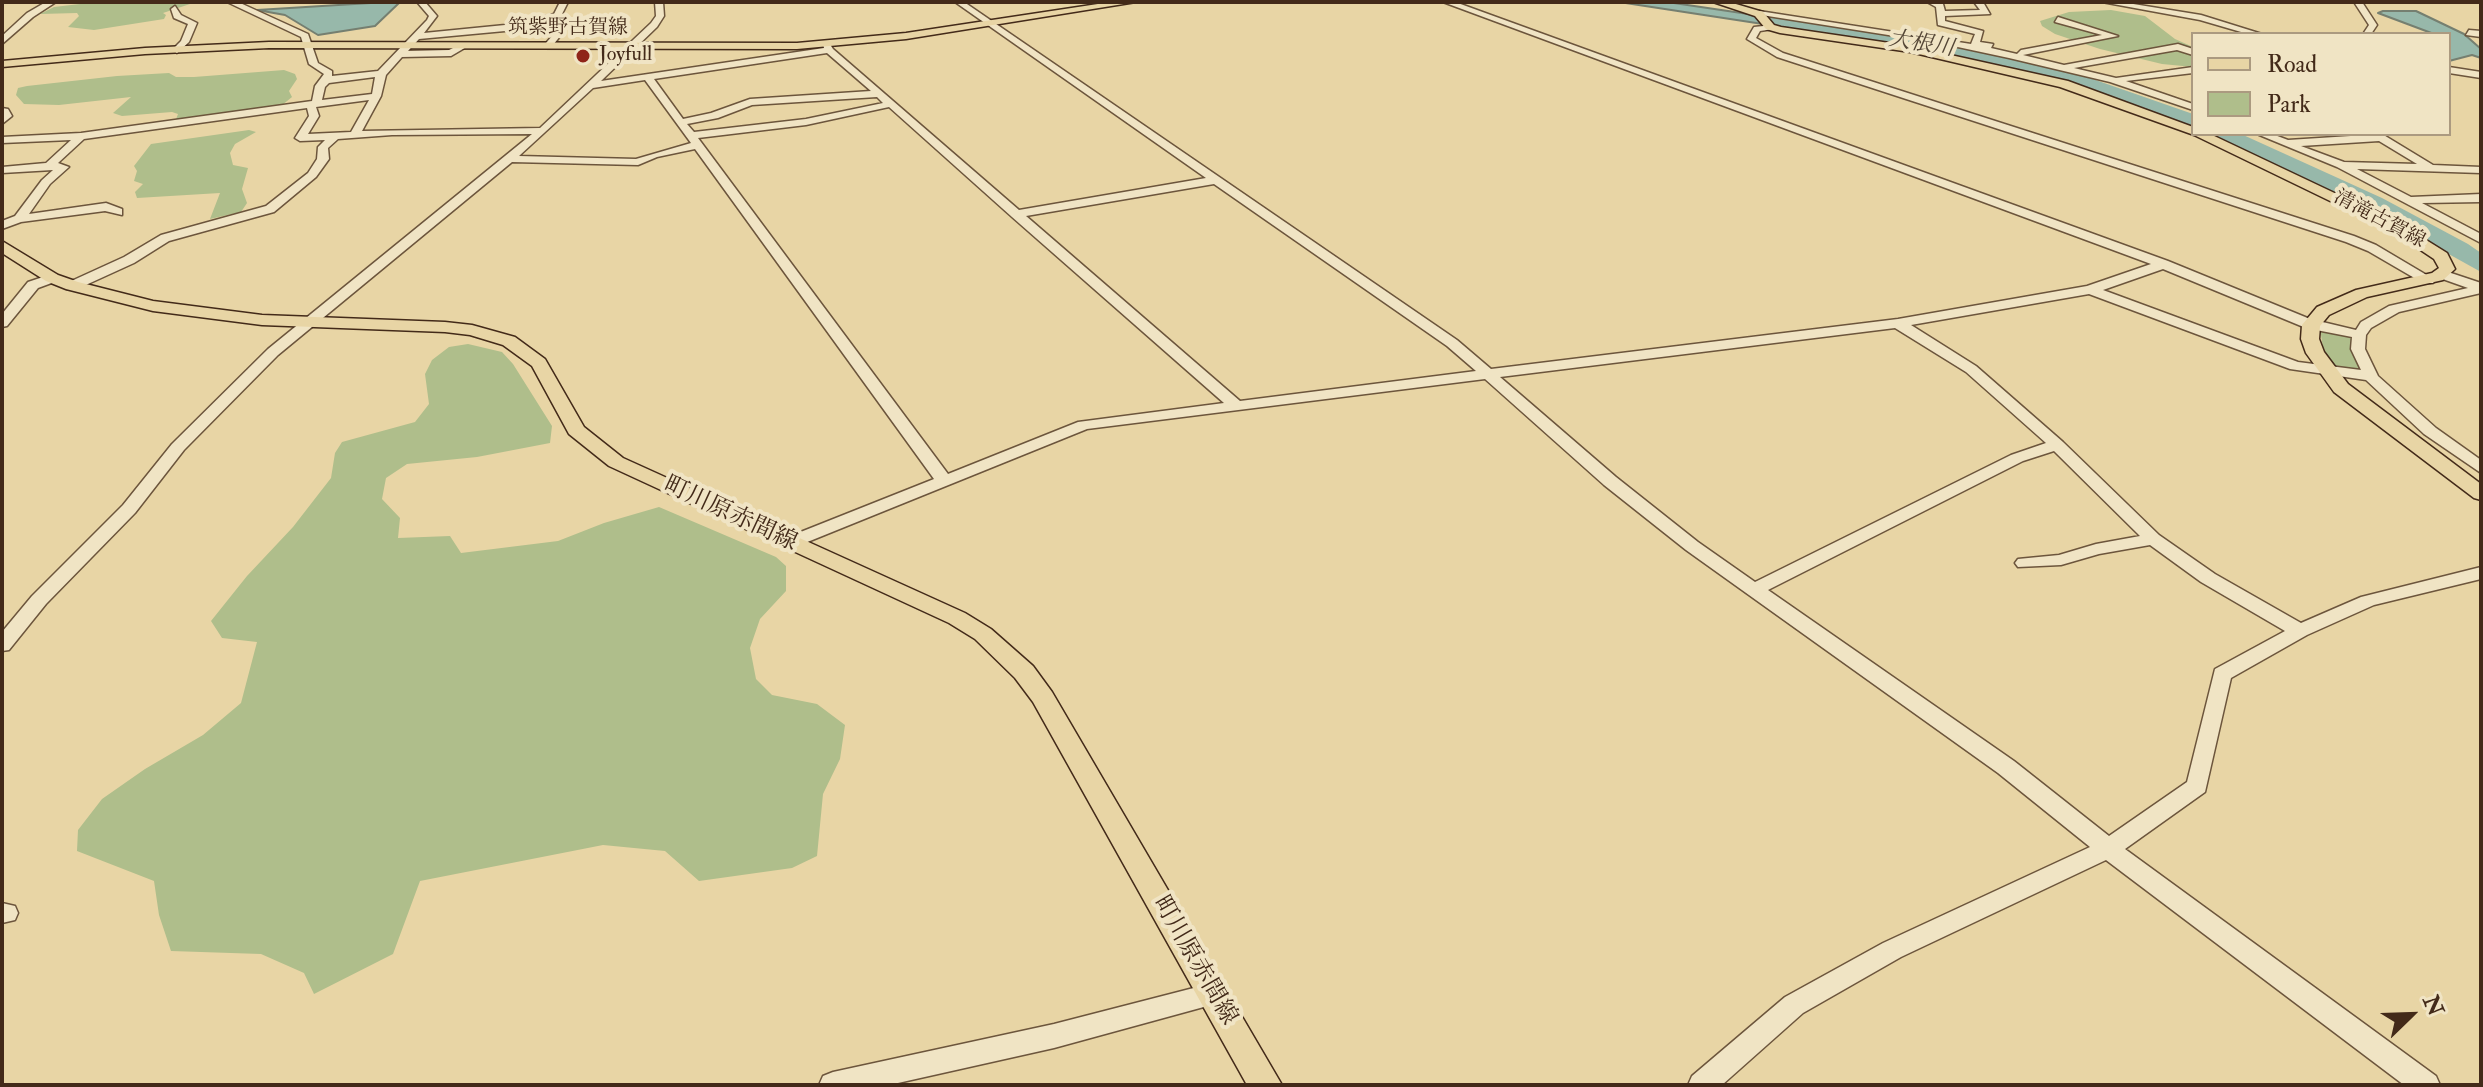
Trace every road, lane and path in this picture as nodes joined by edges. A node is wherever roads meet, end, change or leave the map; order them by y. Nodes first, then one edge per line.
1 (52, 2) edge
2 (231, 2) edge
3 (421, 2) edge
4 (564, 2) edge
5 (959, 2) edge
6 (1131, 2) edge
7 (1447, 2) edge
8 (1718, 2) edge
9 (1931, 2) edge
10 (1978, 2) edge
11 (2106, 2) edge
12 (2358, 2) edge
13 (663, 3) edge
14 (1109, 3) edge
15 (175, 9) dead end
16 (1941, 14) junction
17 (557, 16) junction
18 (1765, 20) junction
19 (2058, 20) dead end
20 (989, 22) junction
21 (2088, 29) junction
22 (2251, 32) edge
23 (2368, 32) edge
24 (2469, 33) dead end
25 (2481, 34) edge
26 (1939, 40) junction
27 (2, 41) edge
28 (308, 43) junction
29 (550, 43) junction
30 (408, 44) junction
31 (1975, 44) junction
32 (632, 46) junction
33 (828, 47) junction
34 (179, 48) junction
35 (2049, 48) junction
36 (2191, 51) edge
37 (2012, 54) junction
38 (2, 62) edge
39 (2061, 67) junction
40 (2191, 70) edge
41 (2451, 70) edge
42 (381, 74) junction
43 (2481, 75) edge
44 (649, 79) junction
45 (326, 80) junction
46 (2113, 80) junction
47 (589, 86) junction
48 (880, 94) junction
49 (2191, 95) edge
50 (376, 96) junction
51 (2167, 98) junction
52 (314, 104) junction
53 (891, 104) junction
54 (2191, 106) edge
55 (682, 122) junction
56 (2191, 130) edge
57 (543, 131) junction
58 (354, 135) junction
59 (81, 136) junction
60 (335, 136) junction
61 (2204, 136) edge
62 (2267, 136) edge
63 (2379, 136) edge
64 (2, 140) edge
65 (694, 141) junction
66 (2285, 143) junction
67 (511, 159) junction
68 (2341, 165) junction
69 (49, 166) junction
70 (2431, 168) junction
71 (2, 170) edge
72 (2481, 170) edge
73 (1217, 180) junction
74 (2481, 198) edge
75 (2412, 200) junction
76 (118, 212) dead end
77 (1016, 214) junction
78 (19, 219) junction
79 (2, 225) edge
80 (2481, 239) edge
81 (2, 246) edge
82 (2163, 264) junction
83 (2435, 277) junction
84 (52, 278) junction
85 (72, 286) junction
86 (2481, 289) edge
87 (2090, 290) junction
88 (307, 322) junction
89 (2, 323) edge
90 (1898, 323) junction
91 (2311, 324) junction
92 (2359, 335) junction
93 (2326, 372) junction
94 (1489, 375) junction
95 (2371, 376) junction
96 (1237, 406) junction
97 (2057, 445) junction
98 (2481, 468) edge
99 (943, 479) junction
100 (2481, 494) edge
101 (2153, 539) junction
102 (789, 543) junction
103 (2024, 563) dead end
104 (2481, 573) edge
105 (1752, 591) junction
106 (2300, 631) junction
107 (2, 645) edge
108 (2108, 849) junction
109 (1213, 994) junction
110 (833, 1085) edge
111 (1265, 1085) edge
112 (1702, 1085) edge
113 (2426, 1085) edge

1 - 27 street
2 - 28 street
3 - 30 street
4 - 17 street
5 - 20 street
6 - 14 main road, 筑紫野古賀線
7 - 82 street
8 - 18 main road
9 - 16 street
10 - 16 street
11 - 22 street
12 - 23 street
13 - 32 street
14 - 20 main road, 筑紫野古賀線
15 - 34 street
16 - 31 street
17 - 29 street
17 - 30 street
18 - 26 street
18 - 56 main road
18 - 83 street
19 - 21 street
20 - 32 main road, 筑紫野古賀線
20 - 33 main road, 筑紫野古賀線
20 - 73 street
21 - 35 street
21 - 35 street
24 - 25 street
26 - 31 street
26 - 37 street
28 - 30 main road, 筑紫野古賀線
28 - 34 main road, 筑紫野古賀線
28 - 45 street
29 - 30 main road, 筑紫野古賀線
29 - 32 main road, 筑紫野古賀線
30 - 32 main road, 筑紫野古賀線
30 - 42 street
31 - 37 street
32 - 33 main road, 筑紫野古賀線
32 - 47 street
33 - 44 street
33 - 48 street
34 - 38 main road, 筑紫野古賀線
35 - 37 street
36 - 39 street
37 - 39 street
39 - 46 street
40 - 46 street
41 - 43 street
42 - 45 street
42 - 50 street
44 - 47 street
44 - 55 street
45 - 52 street
46 - 51 street
47 - 57 street
48 - 53 street
48 - 55 street
49 - 51 street
50 - 52 street
50 - 58 street
51 - 54 street
52 - 59 street
52 - 60 street
53 - 65 street
53 - 77 street
55 - 65 street
57 - 58 street
57 - 67 street
58 - 60 street
59 - 64 street
59 - 69 street
60 - 85 street
61 - 83 main road, 清滝古賀線
62 - 66 street
63 - 66 street
63 - 70 street
65 - 67 street
65 - 99 street
66 - 68 street
67 - 88 street
68 - 70 street
68 - 75 street
69 - 71 street
69 - 78 street
70 - 72 street
73 - 77 street
73 - 94 street
74 - 75 street
75 - 80 street
76 - 78 street
77 - 96 street
78 - 79 street
81 - 84 main road, 町川原赤間線
82 - 87 street
82 - 91 street
83 - 86 street
83 - 91 main road, 清滝古賀線
84 - 85 main road, 町川原赤間線
84 - 89 street
85 - 88 main road, 町川原赤間線
86 - 92 street
87 - 90 street
87 - 93 street
88 - 102 main road, 町川原赤間線
88 - 107 street
90 - 94 street
90 - 97 street
91 - 92 street
91 - 93 main road
92 - 95 street
93 - 95 street
93 - 100 main road
94 - 96 street
94 - 105 street
95 - 98 street
96 - 99 street
97 - 101 street
97 - 105 street
99 - 102 street
101 - 103 street
101 - 106 street
102 - 109 main road, 町川原赤間線
104 - 106 street
105 - 108 street
106 - 108 street
108 - 112 street
108 - 113 street
109 - 110 street
109 - 111 main road, 町川原赤間線

